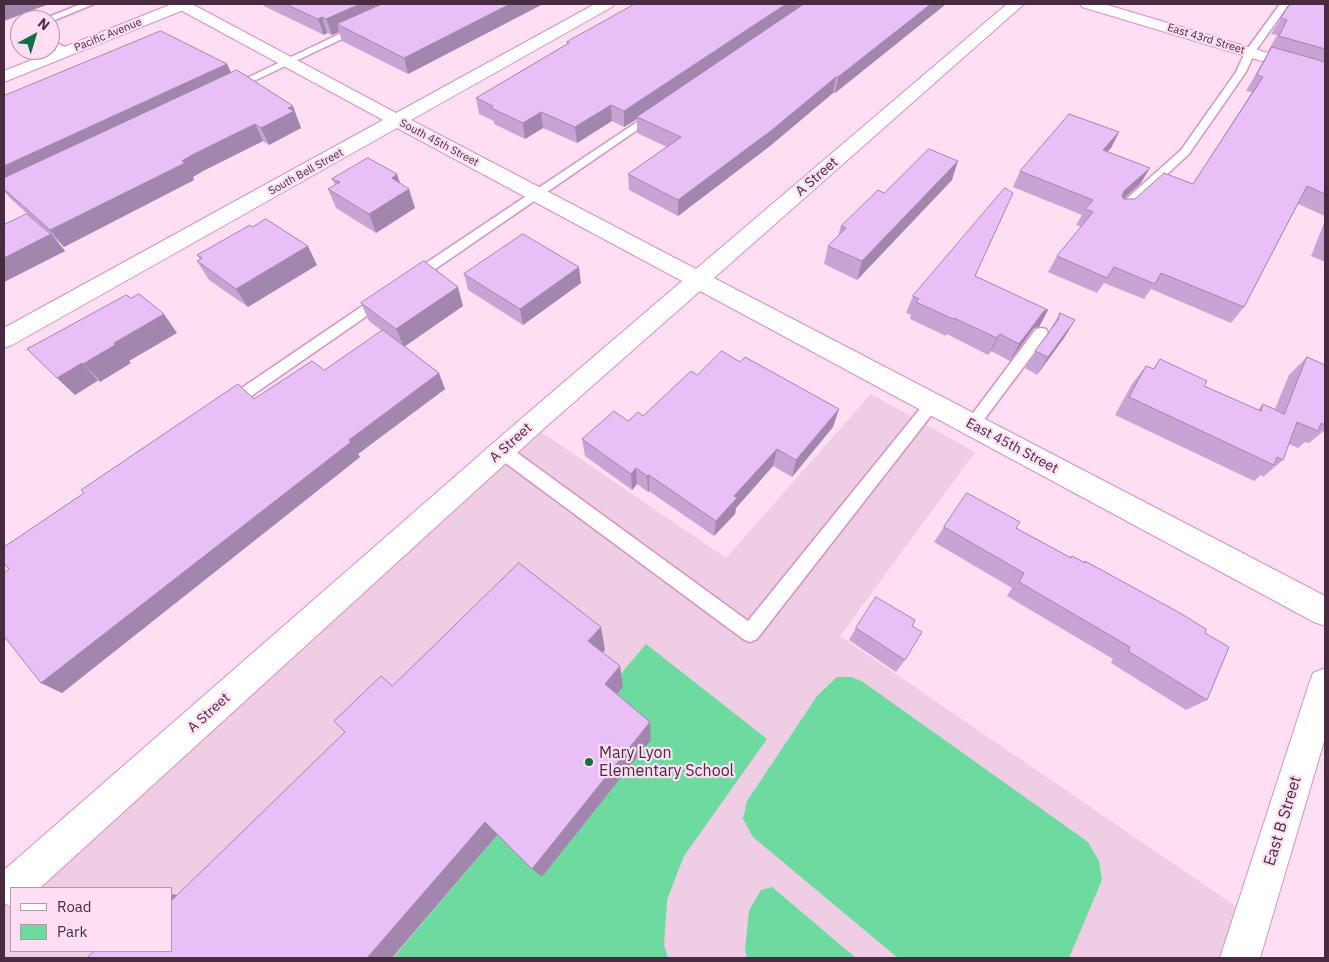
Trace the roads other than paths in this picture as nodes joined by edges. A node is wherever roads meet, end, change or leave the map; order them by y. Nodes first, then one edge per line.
1 (89, 4) edge
2 (183, 4) edge
3 (606, 4) edge
4 (1016, 4) edge
5 (1088, 4) edge
6 (1284, 4) edge
7 (60, 15) edge
8 (374, 20) edge
9 (60, 48) edge
10 (66, 52) junction
11 (1250, 52) junction
12 (286, 61) junction
13 (1325, 74) edge
14 (4, 77) edge
15 (225, 91) edge
16 (668, 105) edge
17 (398, 122) junction
18 (536, 194) junction
19 (1120, 211) edge
20 (699, 280) junction
21 (1041, 333) edge
22 (4, 339) edge
23 (932, 404) junction
24 (217, 412) edge
25 (972, 425) junction
26 (502, 451) junction
27 (1325, 612) edge
28 (1325, 684) edge
29 (14, 887) edge
30 (1240, 958) edge

1 - 7 lane
2 - 10 street, Pacific Avenue
2 - 12 street, South 45th Street
3 - 17 street, South Bell Street
4 - 20 street, A Street
5 - 11 street, East 43rd Street
6 - 11 lane
8 - 12 lane
9 - 10 lane
10 - 14 street, Pacific Avenue
11 - 13 street, East 43rd Street
11 - 19 lane
12 - 15 lane
12 - 17 street, South 45th Street
16 - 18 lane
17 - 18 street, South 45th Street
17 - 22 street, South Bell Street
18 - 20 street, South 45th Street
18 - 24 lane
20 - 23 street, East 45th Street
20 - 26 street, A Street
21 - 25 lane
23 - 25 street, East 45th Street
23 - 26 lane
25 - 27 street, East 45th Street
26 - 29 street, A Street
28 - 30 street, East B Street

